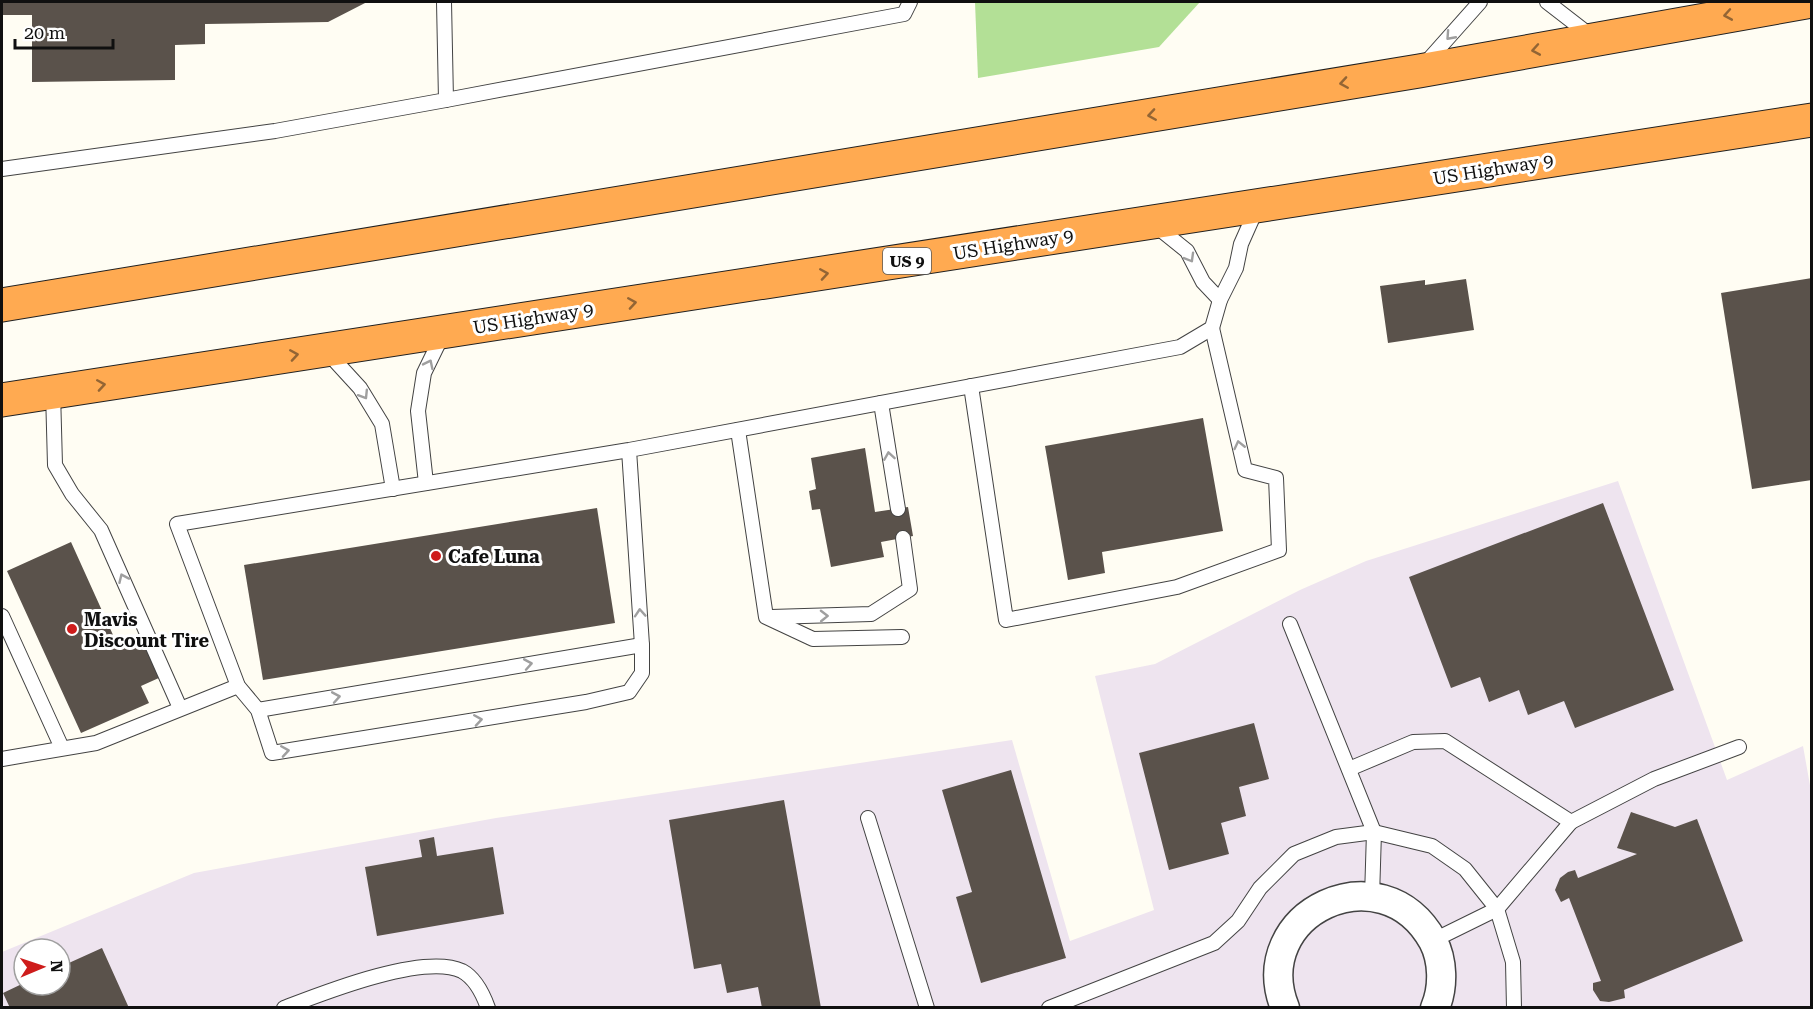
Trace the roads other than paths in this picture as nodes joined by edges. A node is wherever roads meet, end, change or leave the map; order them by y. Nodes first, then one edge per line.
1 (444, 2) edge
2 (910, 2) edge
3 (1480, 2) edge
4 (1547, 2) edge
5 (1806, 2) edge
6 (1595, 39) junction
7 (1419, 70) junction
8 (446, 100) junction
9 (1812, 120) edge
10 (2, 170) edge
11 (1258, 206) junction
12 (1153, 223) junction
13 (2, 283) edge
14 (119, 286) junction
15 (1220, 300) junction
16 (2, 305) edge
17 (1212, 328) junction
18 (444, 332) junction
19 (326, 351) junction
20 (971, 386) junction
21 (53, 393) junction
22 (2, 400) edge
23 (881, 403) junction
24 (738, 430) junction
25 (629, 450) junction
26 (426, 483) junction
27 (393, 489) junction
28 (898, 509) dead end
29 (903, 538) dead end
30 (2, 616) edge
31 (766, 617) junction
32 (1290, 624) dead end
33 (902, 637) dead end
34 (642, 645) junction
35 (238, 686) junction
36 (180, 708) junction
37 (258, 710) junction
38 (1738, 747) dead end
39 (62, 748) junction
40 (2, 759) edge
41 (1349, 769) junction
42 (868, 818) dead end
43 (1571, 822) junction
44 (1374, 832) junction
45 (1372, 897) junction
46 (1497, 909) junction
47 (1432, 941) junction
48 (1282, 1006) edge
49 (284, 1008) edge
50 (488, 1008) edge
51 (927, 1008) edge
52 (1049, 1008) edge
53 (1435, 1008) edge
54 (1514, 1008) edge

1 - 8 lane
2 - 8 lane
3 -> 7 lane
4 - 6 lane
5 -> 6 highway
6 -> 7 highway
7 -> 14 highway
8 - 10 lane
9 - 11 highway, US Highway 9 / US 9
11 - 12 highway, US Highway 9 / US 9
11 - 15 lane
12 -> 15 lane
18 -> 12 highway, US Highway 9 / US 9
13 - 14 highway
14 - 16 highway
15 - 17 lane
17 - 20 lane
20 -> 17 lane
18 - 19 highway, US Highway 9 / US 9
26 -> 18 lane
21 -> 19 highway, US Highway 9 / US 9
19 -> 27 lane
20 - 23 lane
21 - 22 highway, US Highway 9 / US 9
36 -> 21 lane
23 - 24 lane
28 -> 23 lane
24 - 25 lane
24 - 31 lane
25 - 26 lane
34 -> 25 lane
26 - 27 lane
27 - 35 lane
31 -> 29 lane
30 - 39 lane
31 - 33 lane
32 - 41 lane
37 -> 34 lane
37 -> 34 lane
35 - 36 lane
35 - 37 lane
36 - 39 lane
38 - 43 lane
39 - 40 lane
41 - 43 lane
41 - 44 lane
42 - 51 lane
43 - 46 lane
44 - 45 lane
44 - 46 lane
44 - 52 lane
45 - 47 street
45 - 48 street
46 - 47 lane
46 - 54 lane
47 - 53 street
49 - 50 lane

